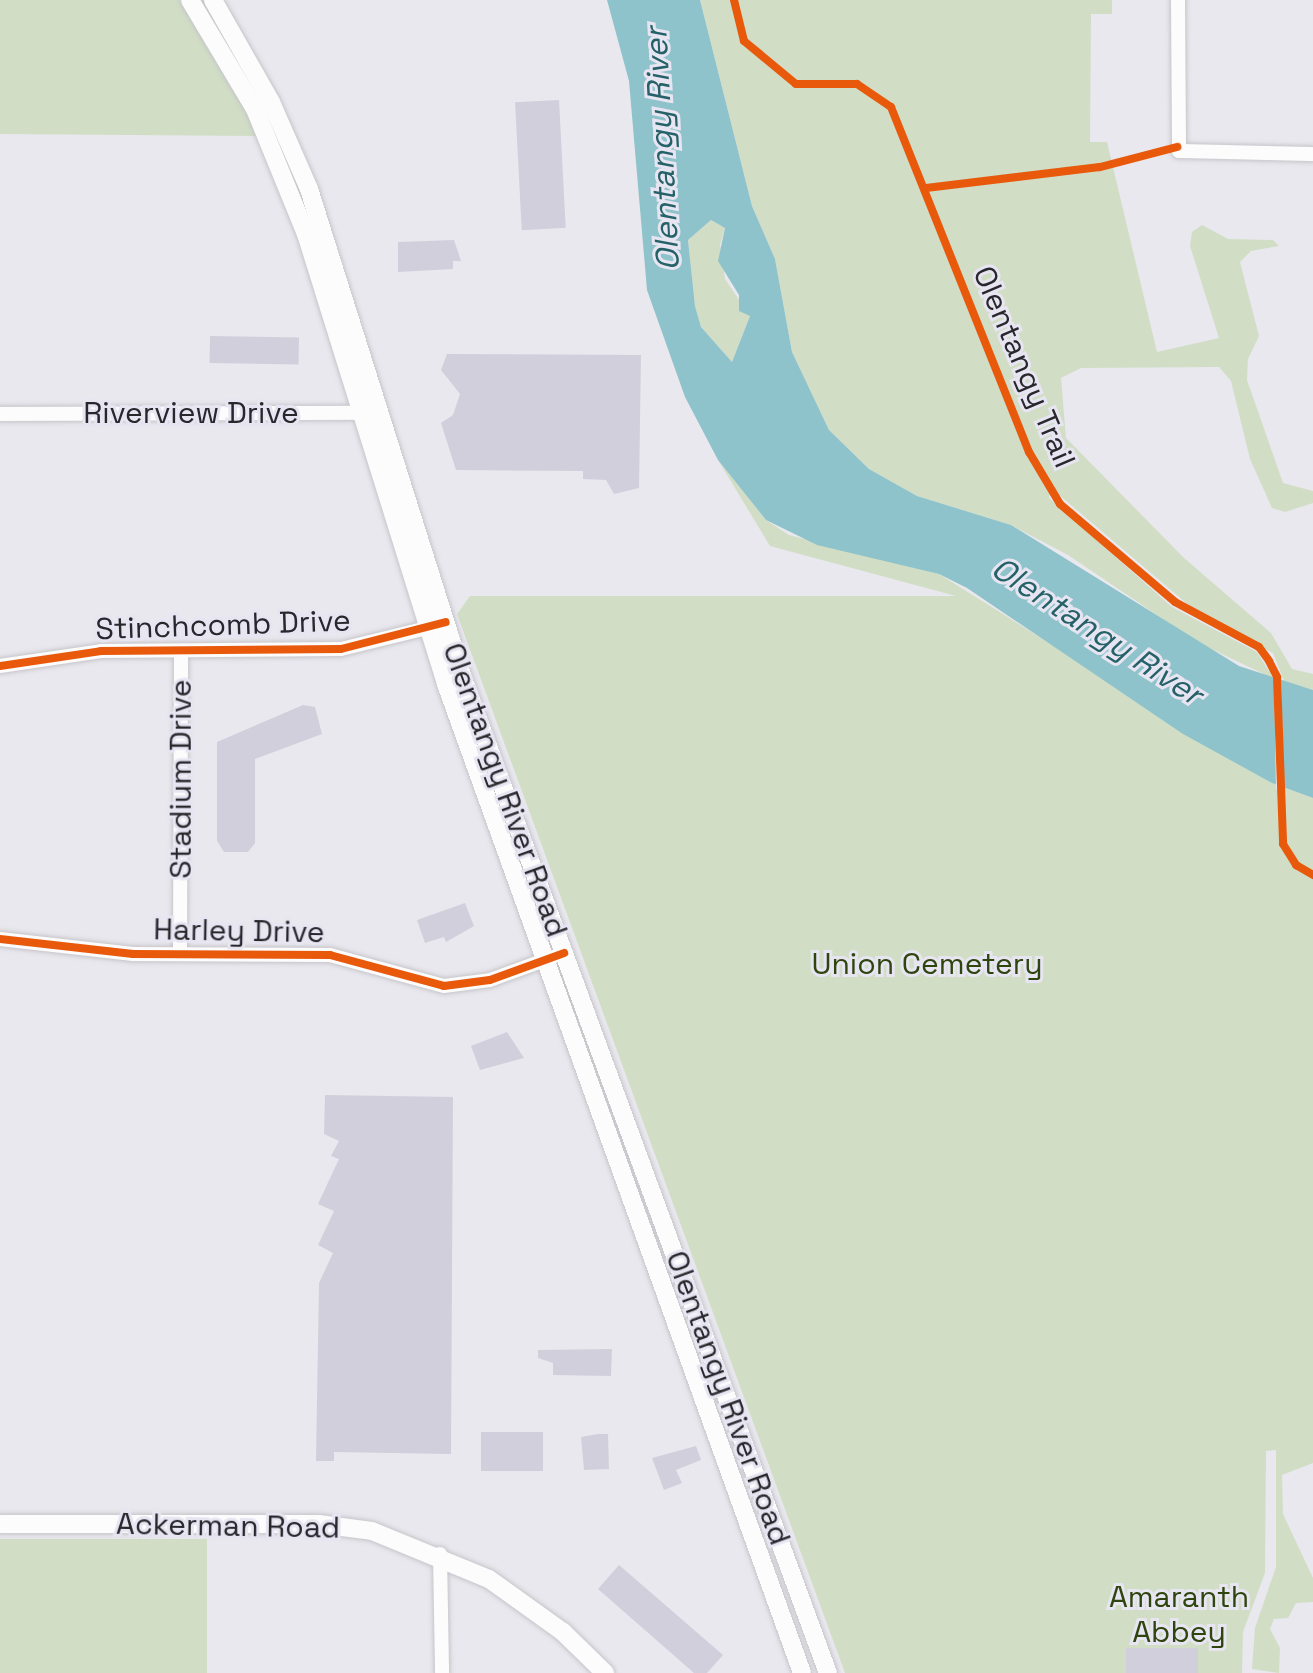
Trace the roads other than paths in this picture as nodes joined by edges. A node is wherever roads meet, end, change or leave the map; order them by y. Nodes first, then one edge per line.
1 (190, 0) edge
2 (213, 0) edge
3 (1178, 0) edge
4 (1313, 154) edge
5 (371, 413) junction
6 (0, 414) edge
7 (437, 625) junction
8 (181, 652) junction
9 (0, 666) edge
10 (0, 939) edge
11 (564, 953) junction
12 (180, 954) junction
13 (545, 959) junction
14 (0, 1524) edge
15 (440, 1554) junction
16 (442, 1673) edge
17 (605, 1673) edge
18 (802, 1673) edge
19 (828, 1673) edge

1 - 5 main road, Olentangy River Road
2 - 5 main road, Olentangy River Road
3 - 4 street
5 - 6 street, Riverview Drive
5 - 7 main road, Olentangy River Road
7 - 8 street, Stinchcomb Drive
7 - 11 main road, Olentangy River Road
7 - 13 main road, Olentangy River Road
8 - 9 street, Stinchcomb Drive
8 - 12 street, Stadium Drive
10 - 12 street, Harley Drive
11 - 13 street, Harley Drive
11 - 19 main road, Olentangy River Road
12 - 13 street, Harley Drive
13 - 18 main road, Olentangy River Road
14 - 15 main road, Ackerman Road
15 - 16 street
15 - 17 main road, Ackerman Road

